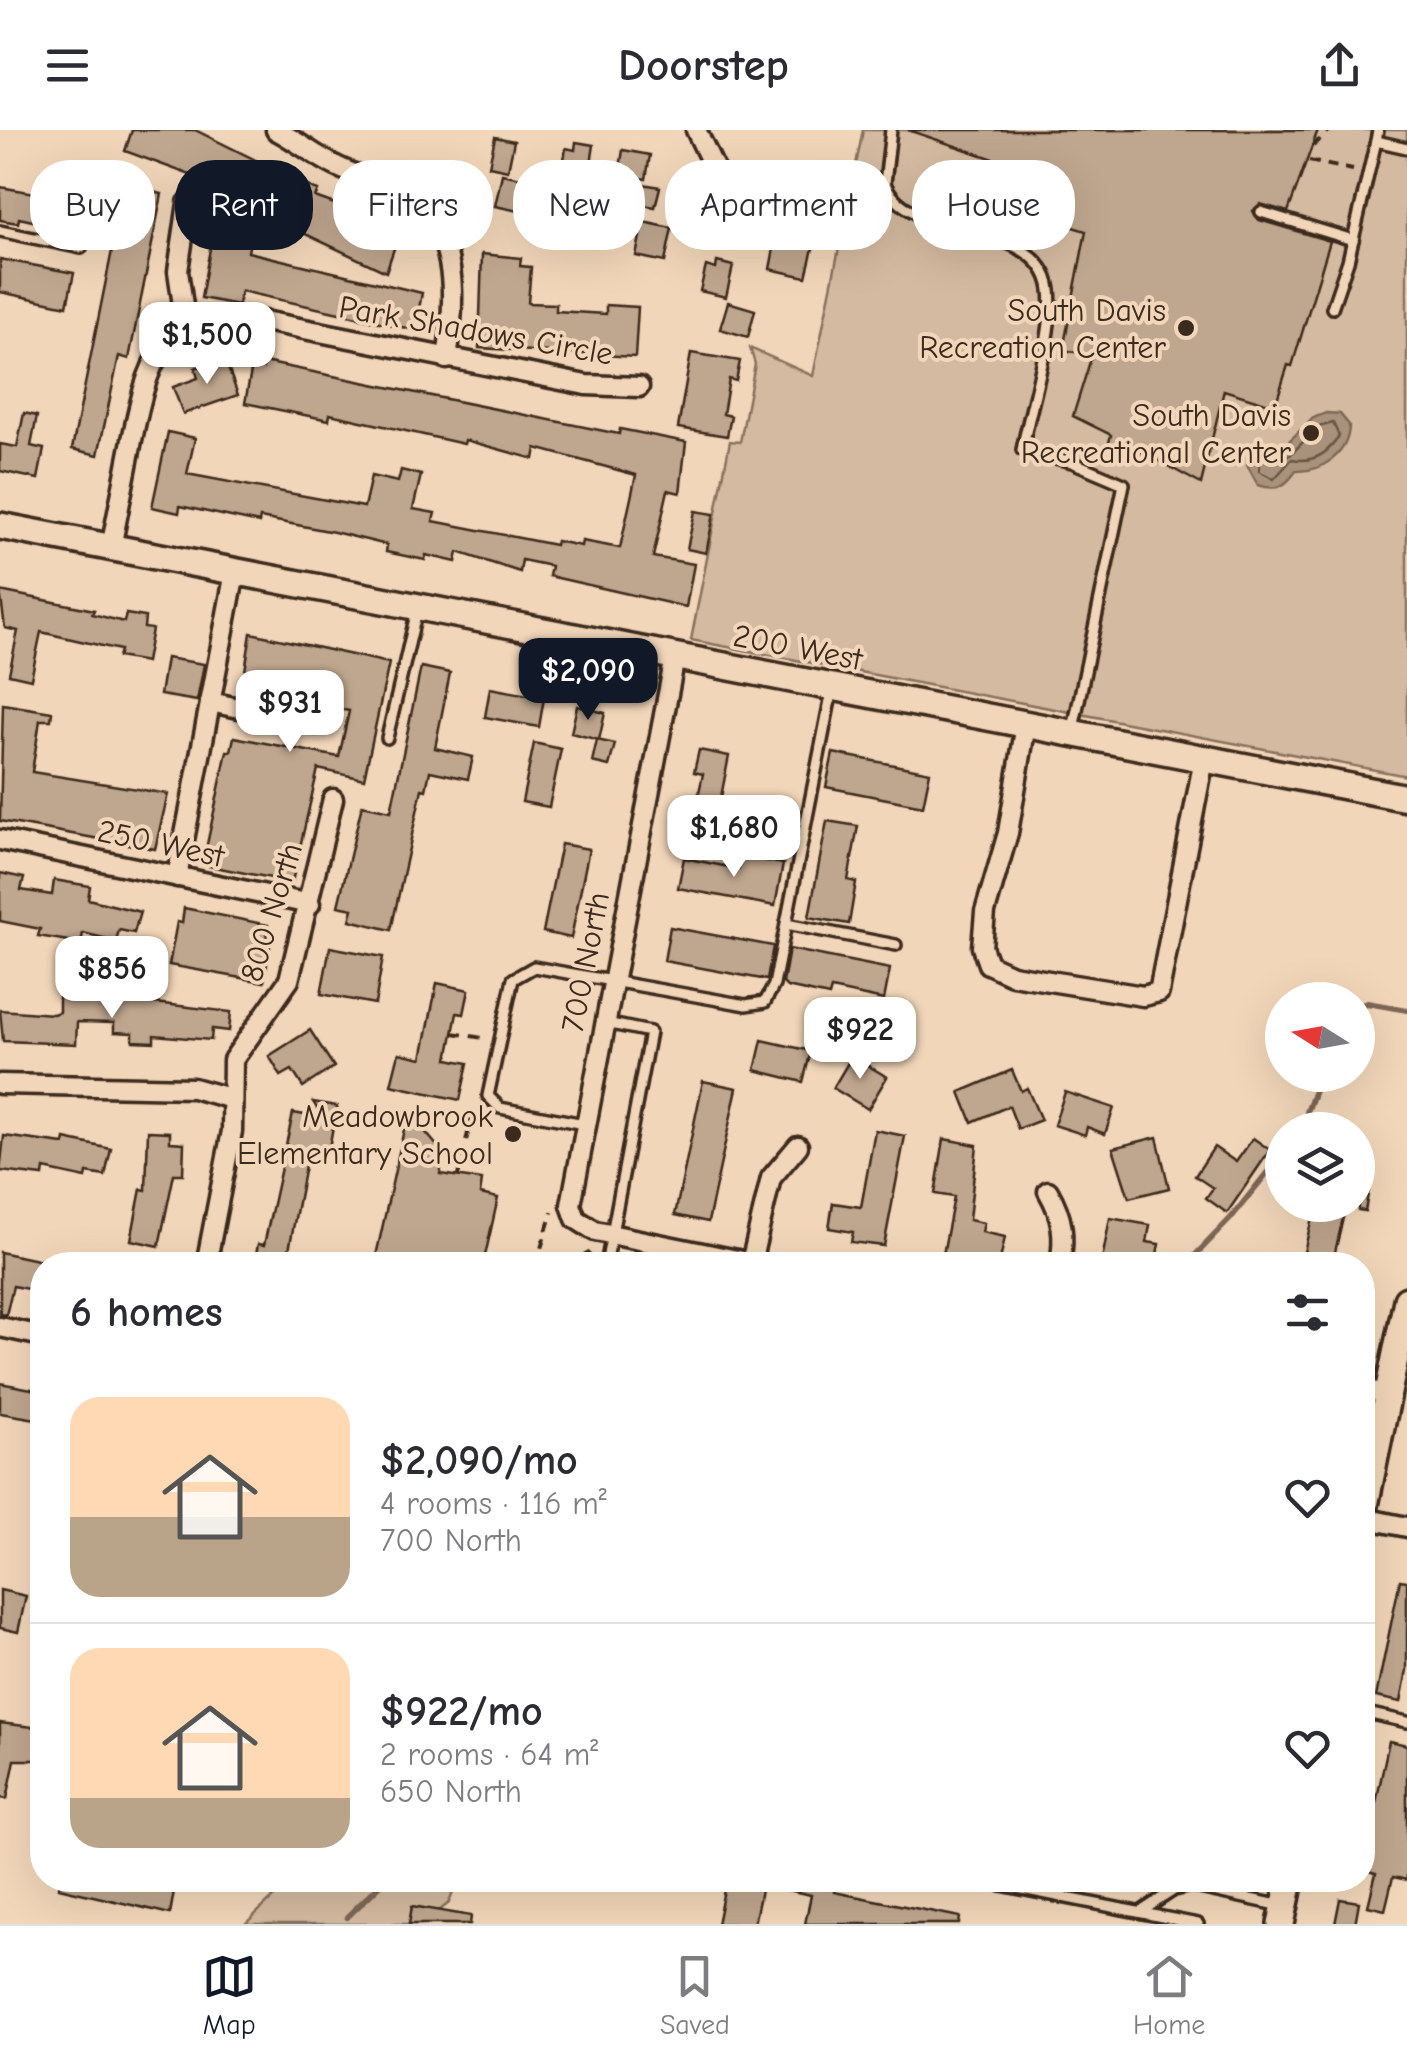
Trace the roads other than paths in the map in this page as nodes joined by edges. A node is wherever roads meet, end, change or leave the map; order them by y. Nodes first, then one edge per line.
1 (276, 130) edge
2 (696, 130) edge
3 (890, 130) edge
4 (1378, 130) edge
5 (1376, 142) junction
6 (1407, 148) edge
7 (710, 160) edge
8 (1260, 212) dead end
9 (0, 231) edge
10 (30, 237) edge
11 (1353, 240) junction
12 (181, 250) edge
13 (1332, 308) dead end
14 (186, 326) junction
15 (447, 359) junction
16 (639, 387) dead end
17 (0, 526) edge
18 (111, 548) junction
19 (235, 572) junction
20 (418, 607) junction
21 (675, 657) junction
22 (833, 687) junction
23 (210, 702) junction
24 (316, 724) dead end
25 (1026, 724) junction
26 (1072, 734) junction
27 (387, 738) dead end
28 (1204, 759) junction
29 (1407, 798) edge
30 (333, 799) dead end
31 (0, 840) edge
32 (177, 877) junction
33 (310, 904) junction
34 (786, 924) junction
35 (896, 945) dead end
36 (612, 982) junction
37 (604, 1022) junction
38 (0, 1084) edge
39 (230, 1098) junction
40 (584, 1124) junction
41 (798, 1146) dead end
42 (1048, 1192) dead end
43 (611, 1234) junction
44 (209, 1252) edge
45 (608, 1252) edge
46 (699, 1252) edge
47 (760, 1252) edge
48 (1062, 1252) edge
49 (1407, 1300) edge
50 (0, 1328) edge
51 (30, 1334) edge
52 (1375, 1391) edge
53 (1375, 1521) edge
54 (1407, 1526) edge
55 (1375, 1715) edge
56 (1407, 1722) edge
57 (1040, 1892) edge
58 (1171, 1892) edge
59 (1209, 1892) edge
60 (1139, 1912) junction
61 (1283, 1915) edge
62 (1198, 1924) edge

1 - 15 street
2 - 7 street
3 - 26 lane
4 - 5 lane
5 - 6 lane
5 - 11 lane
8 - 11 lane
9 - 10 lane
11 - 13 lane
12 - 14 street
14 - 15 street, Park Shadows Circle
14 - 18 street
15 - 16 street, Park Shadows Circle
17 - 18 main road, 200 West
18 - 19 main road, 200 West
19 - 20 main road, 200 West
19 - 23 street
20 - 21 main road, 200 West
20 - 27 lane
21 - 22 main road, 200 West
21 - 36 street, 700 North
22 - 25 main road, 200 West
22 - 34 lane
23 - 24 street
23 - 32 street
25 - 26 main road, 200 West
25 - 28 street
26 - 28 main road, 200 West
28 - 29 main road, 200 West
30 - 33 street, 800 North
31 - 32 street, 250 West
32 - 33 street, 250 West
33 - 39 street, 800 North
34 - 35 lane
34 - 36 lane
36 - 37 street, 700 North
36 - 40 lane
37 - 40 street, 700 North
37 - 43 lane
38 - 39 street
39 - 44 street, 800 North
40 - 43 street, 700 North
41 - 47 street
42 - 48 street
43 - 45 lane
43 - 46 street
49 - 52 main road
50 - 51 street
53 - 54 street
55 - 56 lane
57 - 60 lane
58 - 60 lane
59 - 61 lane
60 - 62 lane

